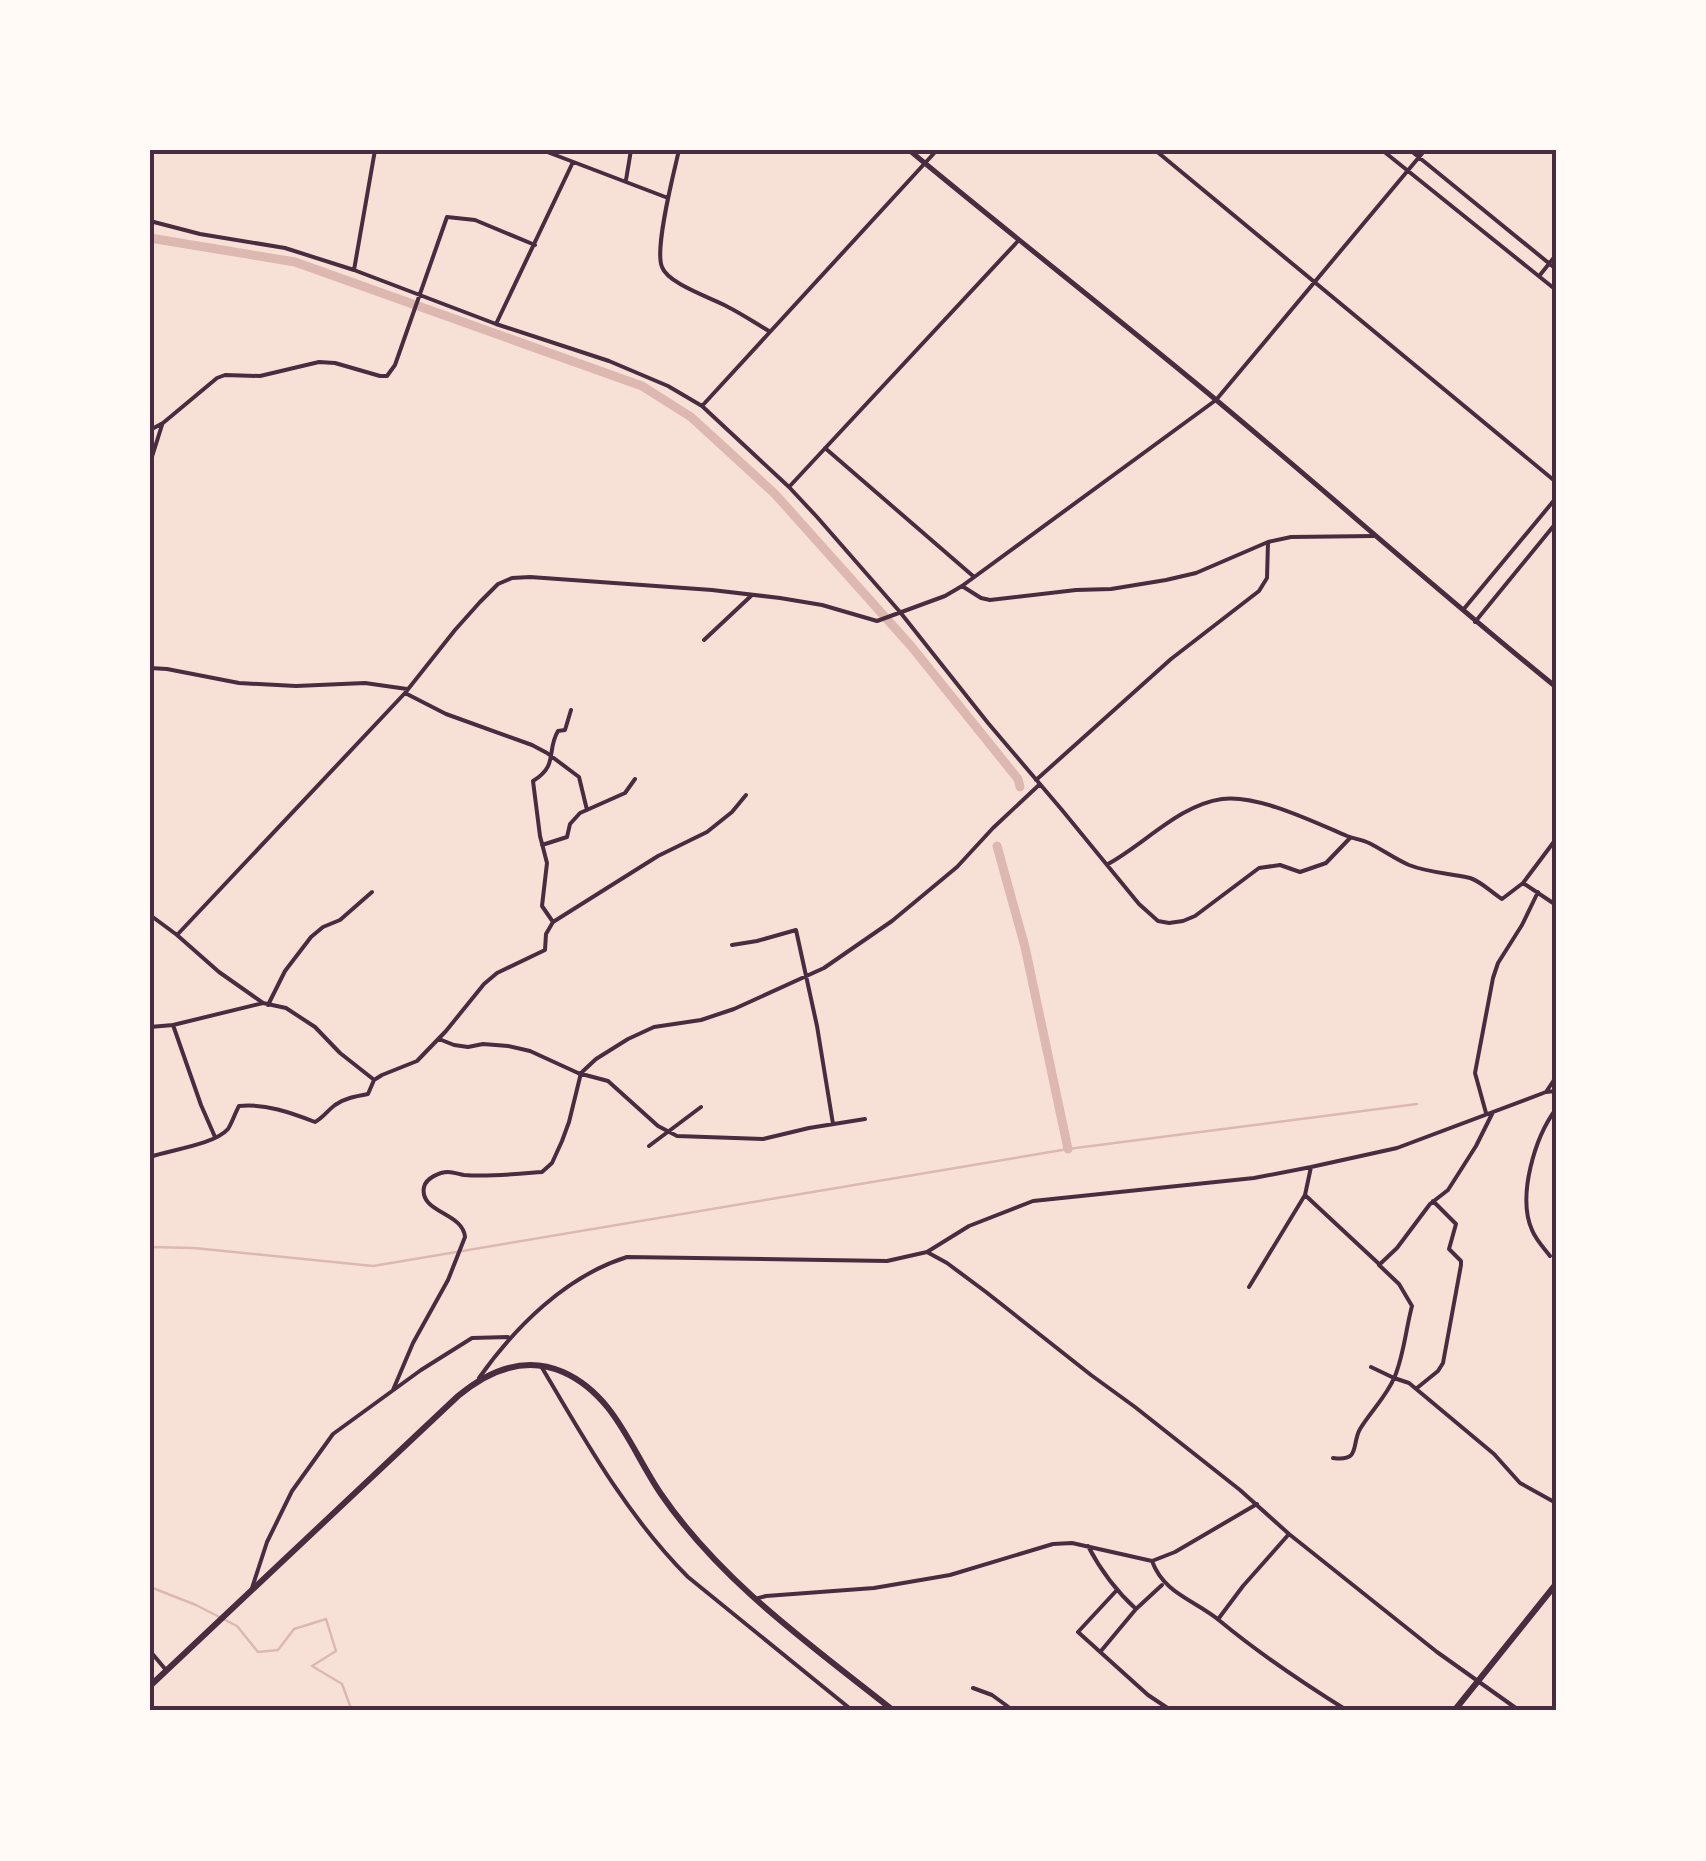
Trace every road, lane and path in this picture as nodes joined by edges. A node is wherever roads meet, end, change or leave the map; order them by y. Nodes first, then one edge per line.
1 (375, 150) edge
2 (542, 150) edge
3 (630, 150) edge
4 (679, 150) edge
5 (910, 150) edge
6 (937, 150) edge
7 (1155, 150) edge
8 (1382, 150) edge
9 (1410, 150) edge
10 (1425, 150) edge
11 (1418, 157) junction
12 (574, 162) junction
13 (925, 163) junction
14 (1408, 171) junction
15 (626, 182) junction
16 (668, 198) junction
17 (150, 221) edge
18 (1018, 241) junction
19 (535, 244) junction
20 (1556, 255) edge
21 (1549, 264) junction
22 (1556, 269) edge
23 (354, 270) junction
24 (1539, 276) junction
25 (1313, 281) junction
26 (1555, 287) edge
27 (419, 295) junction
28 (496, 324) junction
29 (771, 332) junction
30 (1216, 400) junction
31 (702, 406) junction
32 (163, 423) junction
33 (150, 430) edge
34 (150, 442) edge
35 (157, 446) junction
36 (826, 448) junction
37 (150, 463) edge
38 (1556, 482) edge
39 (789, 488) junction
40 (1556, 498) edge
41 (1556, 523) edge
42 (1374, 536) junction
43 (1268, 542) junction
44 (974, 577) junction
45 (962, 586) junction
46 (752, 595) junction
47 (900, 612) junction
48 (1462, 612) junction
49 (1475, 622) junction
50 (704, 640) dead end
51 (150, 668) edge
52 (1556, 686) edge
53 (406, 691) junction
54 (571, 710) dead end
55 (552, 758) junction
56 (634, 779) dead end
57 (1038, 782) junction
58 (746, 795) dead end
59 (587, 810) junction
60 (1350, 838) junction
61 (1556, 838) edge
62 (542, 845) junction
63 (1106, 865) junction
64 (1524, 882) junction
65 (372, 892) dead end
66 (1538, 892) junction
67 (1556, 905) edge
68 (150, 914) edge
69 (553, 922) junction
70 (177, 935) junction
71 (732, 944) dead end
72 (806, 978) junction
73 (266, 1004) junction
74 (172, 1026) junction
75 (150, 1027) edge
76 (439, 1039) junction
77 (581, 1073) junction
78 (1556, 1076) edge
79 (374, 1080) junction
80 (1556, 1091) edge
81 (1546, 1092) junction
82 (700, 1107) dead end
83 (1556, 1108) edge
84 (1493, 1112) junction
85 (1486, 1114) junction
86 (865, 1120) dead end
87 (833, 1124) junction
88 (667, 1132) junction
89 (215, 1137) junction
90 (649, 1146) dead end
91 (150, 1157) edge
92 (1312, 1166) junction
93 (1305, 1194) junction
94 (1434, 1201) junction
95 (927, 1252) junction
96 (1550, 1256) dead end
97 (1379, 1265) junction
98 (1249, 1287) dead end
99 (511, 1337) junction
100 (541, 1366) junction
101 (1371, 1366) dead end
102 (479, 1378) junction
103 (1394, 1378) junction
104 (1416, 1388) junction
105 (393, 1390) junction
106 (1334, 1458) dead end
107 (1556, 1502) edge
108 (1257, 1504) junction
109 (1289, 1534) junction
110 (1088, 1546) junction
111 (1152, 1561) junction
112 (1164, 1584) junction
113 (1556, 1584) edge
114 (252, 1588) junction
115 (1116, 1591) junction
116 (754, 1600) junction
117 (1136, 1610) junction
118 (1218, 1619) junction
119 (150, 1650) edge
120 (1102, 1651) junction
121 (167, 1671) junction
122 (1478, 1681) junction
123 (150, 1686) edge
124 (973, 1688) dead end
125 (853, 1711) edge
126 (894, 1711) edge
127 (1014, 1711) edge
128 (1172, 1711) edge
129 (1348, 1711) edge
130 (1454, 1711) edge
131 (1520, 1711) edge

1 - 23 street
2 - 12 street
3 - 15 street
4 - 16 street
5 - 13 street
6 - 13 street
7 - 25 street
8 - 14 street
9 - 11 street
10 - 11 street
11 - 14 street
11 - 21 street
12 - 15 street
12 - 19 street
13 - 18 street
13 - 29 street
14 - 24 street
14 - 25 street
15 - 16 street
16 - 29 street
17 - 23 street
18 - 30 street
18 - 36 street
19 - 27 street
19 - 28 street
20 - 21 street
21 - 22 street
21 - 24 street
23 - 27 street
24 - 26 street
25 - 30 street
25 - 38 street
27 - 28 street
27 - 32 street
28 - 31 street
29 - 31 street
30 - 42 street
30 - 44 street
31 - 39 street
32 - 33 street
32 - 35 street
34 - 35 street
35 - 37 street
36 - 39 street
36 - 44 street
39 - 47 street
40 - 48 street
41 - 49 street
42 - 43 street
42 - 48 street
43 - 45 street
43 - 57 street
44 - 45 street
45 - 47 street
46 - 47 street
46 - 50 street
46 - 53 street
47 - 57 street
48 - 49 street
49 - 52 street
51 - 53 street
53 - 55 street
53 - 70 street
54 - 55 street
55 - 59 street
55 - 62 street
56 - 59 street
57 - 63 street
57 - 72 street
58 - 69 street
59 - 62 street
60 - 63 street
60 - 63 street
60 - 64 street
61 - 64 street
62 - 69 street
64 - 66 street
65 - 73 street
66 - 67 street
66 - 85 street
68 - 70 street
69 - 76 street
70 - 73 street
71 - 72 street
72 - 77 street
72 - 87 street
73 - 74 street
73 - 79 street
74 - 75 street
74 - 89 street
76 - 77 street
76 - 79 street
77 - 88 street
77 - 105 street
78 - 81 street
79 - 89 street
80 - 81 street
81 - 84 street
82 - 88 street
83 - 96 street
84 - 85 street
84 - 94 street
85 - 92 street
86 - 87 street
87 - 88 street
88 - 90 street
89 - 91 street
92 - 93 street
92 - 95 street
93 - 97 street
93 - 98 street
94 - 97 street
94 - 104 street
95 - 99 street
95 - 108 street
97 - 103 street
99 - 102 street
99 - 105 street
100 - 102 main road
100 - 116 main road
100 - 125 street
101 - 103 street
102 - 114 main road
103 - 104 street
103 - 106 street
104 - 107 street
105 - 114 street
108 - 109 street
108 - 111 street
109 - 118 street
109 - 122 street
110 - 111 street
110 - 115 street
110 - 116 street
111 - 112 street
112 - 117 street
112 - 118 street
113 - 122 main road
114 - 121 main road
115 - 117 street
115 - 120 street
116 - 126 main road
117 - 120 street
118 - 129 street
119 - 121 street
120 - 128 street
121 - 123 main road
122 - 130 main road
122 - 131 street
124 - 127 street

